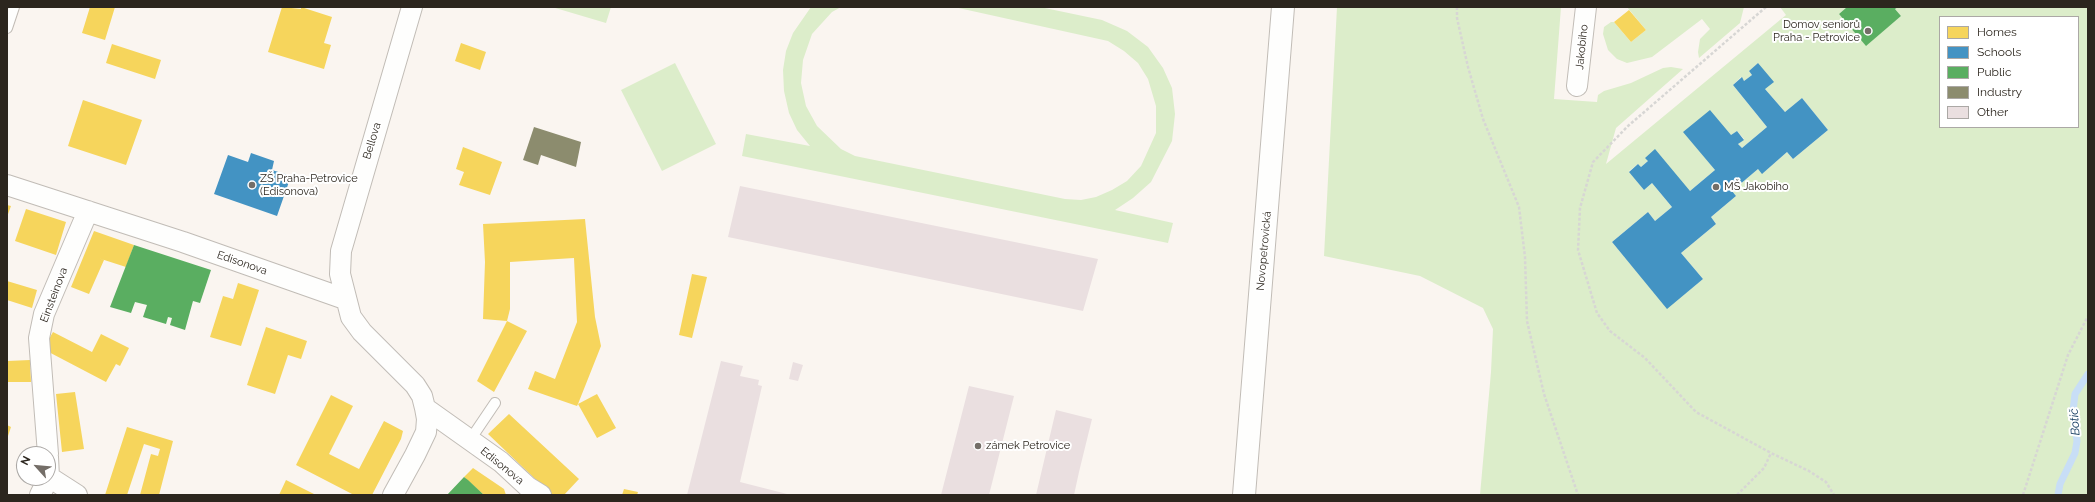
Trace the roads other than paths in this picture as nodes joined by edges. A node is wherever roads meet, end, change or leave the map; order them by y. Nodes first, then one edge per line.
1 (14, 7) edge
2 (412, 7) edge
3 (1283, 7) edge
4 (1586, 7) edge
5 (7, 28) edge
6 (1577, 86) dead end
7 (7, 185) edge
8 (88, 211) junction
9 (345, 299) junction
10 (495, 402) dead end
11 (425, 408) junction
12 (470, 440) junction
13 (47, 446) edge
14 (56, 482) edge
15 (44, 486) edge
16 (40, 495) edge
17 (77, 495) edge
18 (393, 495) edge
19 (541, 495) edge
20 (1244, 495) edge

1 - 5 lane
2 - 9 street, Bellova
3 - 20 main road, Novopetrovická
4 - 6 street, Jakobiho
7 - 8 street, Edisonova
8 - 9 street, Edisonova
8 - 13 street, Einsteinova
9 - 11 street
10 - 12 lane
11 - 12 street, Edisonova
11 - 18 street
12 - 19 street, Edisonova
14 - 17 street
15 - 16 street, Einsteinova

